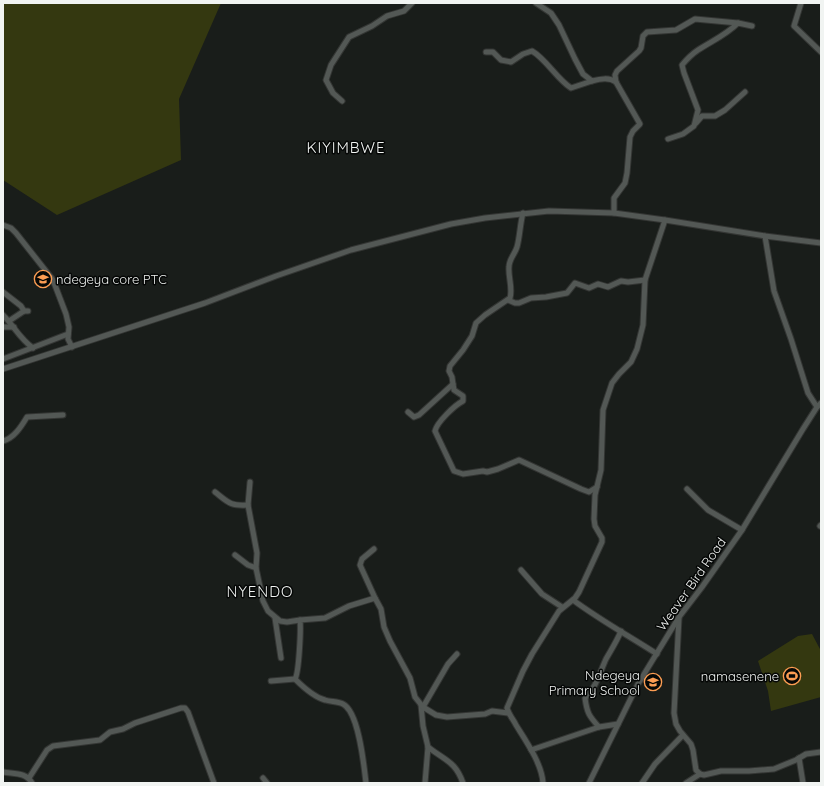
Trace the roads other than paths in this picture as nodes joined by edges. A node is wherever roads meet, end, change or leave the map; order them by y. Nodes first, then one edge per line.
1 (412, 3) edge
2 (536, 3) edge
3 (801, 3) edge
4 (738, 23) junction
5 (752, 26) dead end
6 (486, 52) dead end
7 (821, 52) edge
8 (592, 81) junction
9 (616, 82) junction
10 (745, 92) dead end
11 (342, 101) dead end
12 (694, 126) junction
13 (668, 139) dead end
14 (523, 213) junction
15 (614, 213) junction
16 (665, 220) junction
17 (3, 225) edge
18 (765, 236) junction
19 (821, 243) edge
20 (645, 280) junction
21 (3, 292) edge
22 (508, 300) junction
23 (3, 315) edge
24 (10, 321) junction
25 (3, 327) edge
26 (14, 327) junction
27 (68, 334) junction
28 (72, 346) junction
29 (33, 348) junction
30 (3, 360) edge
31 (3, 369) edge
32 (452, 384) junction
33 (819, 405) edge
34 (408, 412) dead end
35 (63, 415) dead end
36 (3, 441) edge
37 (250, 482) dead end
38 (597, 487) junction
39 (687, 489) dead end
40 (215, 492) dead end
41 (248, 505) junction
42 (742, 530) junction
43 (374, 549) dead end
44 (235, 555) dead end
45 (256, 568) junction
46 (521, 570) dead end
47 (375, 598) junction
48 (572, 600) junction
49 (562, 607) junction
50 (679, 617) junction
51 (275, 618) junction
52 (300, 620) junction
53 (621, 631) junction
54 (457, 654) dead end
55 (657, 654) junction
56 (281, 658) dead end
57 (295, 679) junction
58 (271, 681) dead end
59 (422, 706) junction
60 (508, 713) junction
61 (618, 724) junction
62 (599, 727) junction
63 (683, 735) junction
64 (428, 747) junction
65 (530, 750) junction
66 (821, 752) edge
67 (799, 758) junction
68 (3, 772) edge
69 (700, 774) junction
70 (29, 778) junction
71 (263, 778) dead end
72 (694, 781) edge
73 (32, 783) edge
74 (214, 783) edge
75 (267, 783) edge
76 (366, 783) edge
77 (425, 783) edge
78 (463, 783) edge
79 (542, 783) edge
80 (588, 783) edge
81 (642, 783) edge
82 (686, 783) edge
83 (803, 783) edge

1 - 11 street
2 - 8 street
3 - 7 street
4 - 5 street
4 - 9 street
4 - 12 street
6 - 8 street
8 - 9 street
9 - 15 street
10 - 12 street
12 - 13 street
14 - 15 street
14 - 22 street
14 - 28 street
15 - 16 street
16 - 18 street
16 - 20 street
17 - 27 street
18 - 19 street
18 - 33 street
20 - 22 street
20 - 38 street
21 - 24 street
22 - 32 street
23 - 24 street
24 - 26 street
25 - 26 street
26 - 29 street
27 - 28 street
27 - 29 street
28 - 31 street
29 - 30 street
32 - 34 street
32 - 38 street
33 - 42 street, Weaver Bird Road
35 - 36 street
37 - 41 street
38 - 48 street
39 - 42 street
40 - 41 street
41 - 45 street
42 - 50 street, Weaver Bird Road
43 - 47 street
44 - 45 street
45 - 51 street
46 - 49 street
47 - 52 street
47 - 59 street
48 - 49 street
48 - 53 street
49 - 60 street
50 - 55 street, Weaver Bird Road
50 - 63 street
51 - 52 street
51 - 56 street
52 - 57 street
53 - 55 street
53 - 62 street
54 - 59 street
55 - 61 street, Weaver Bird Road
57 - 58 street
57 - 76 street
59 - 60 street
59 - 64 street
60 - 65 street
61 - 62 street
61 - 80 street, Weaver Bird Road
62 - 65 street
63 - 69 street
63 - 81 street
64 - 77 street
64 - 78 street
65 - 79 street
66 - 67 street
67 - 69 street
67 - 83 street
68 - 70 street
69 - 72 street
70 - 73 street
70 - 74 street
71 - 75 street
72 - 82 street

